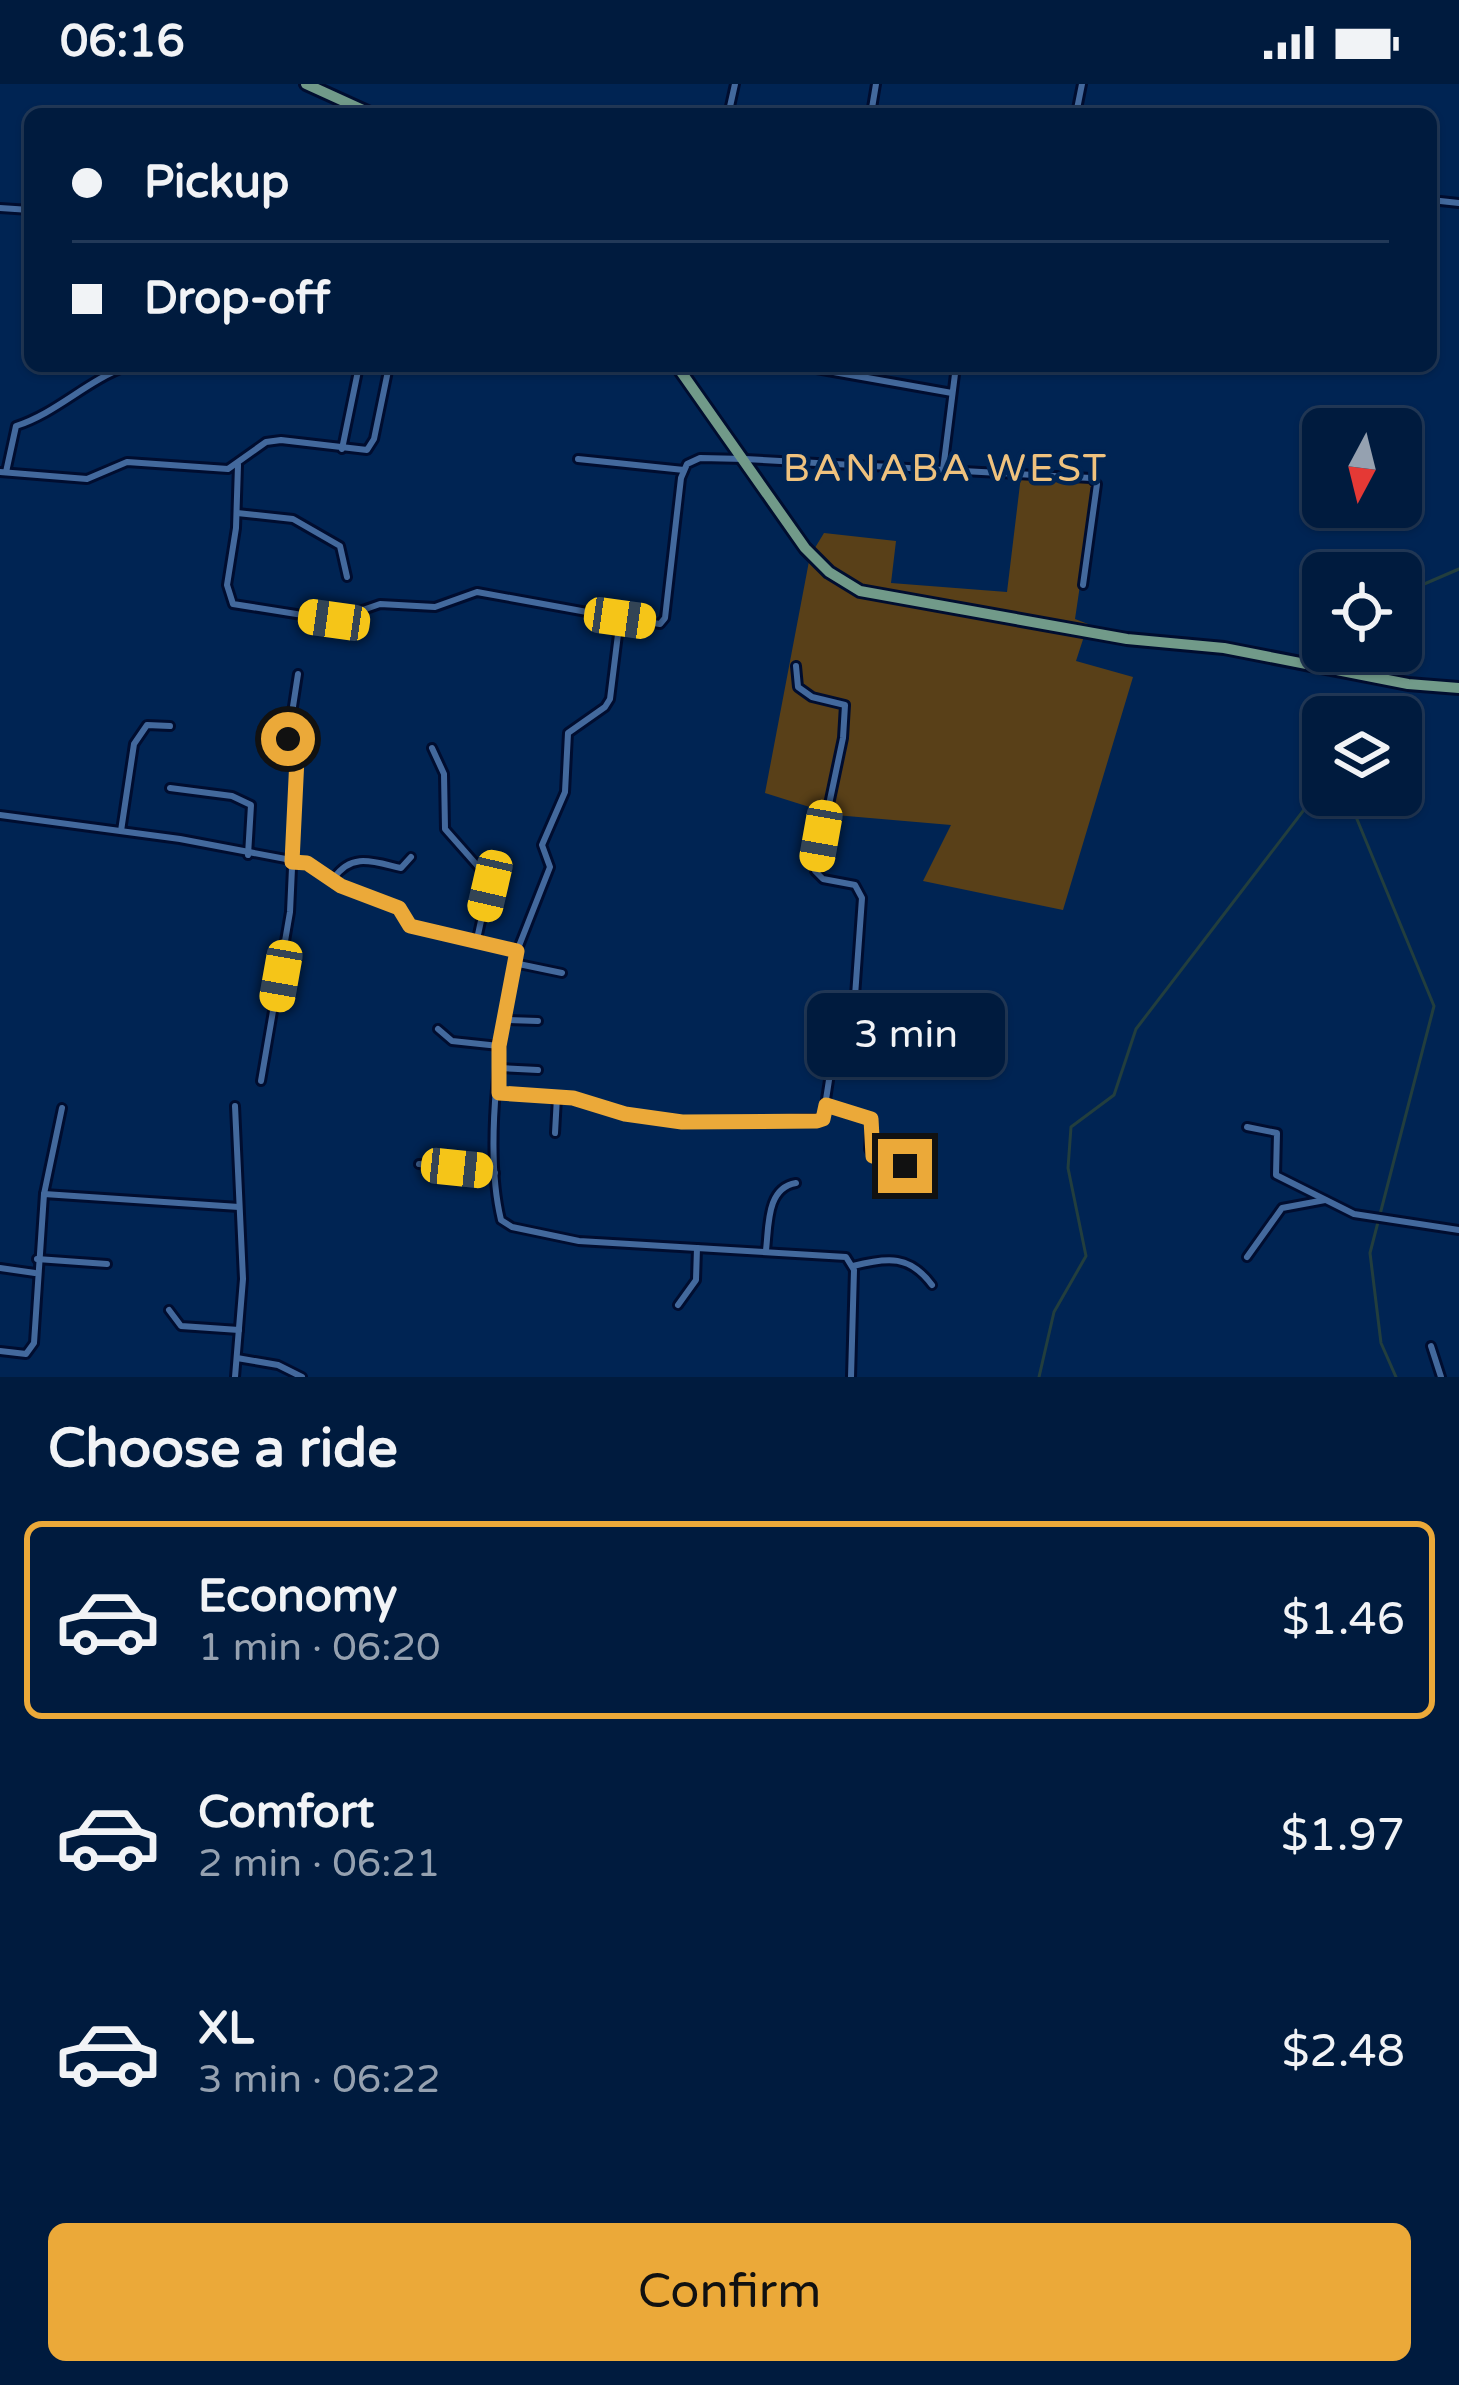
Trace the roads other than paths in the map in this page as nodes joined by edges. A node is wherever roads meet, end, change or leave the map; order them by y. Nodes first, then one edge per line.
1 (306, 84) edge
2 (359, 108) edge
3 (116, 372) edge
4 (358, 372) edge
5 (388, 372) edge
6 (681, 372) edge
7 (841, 372) edge
8 (877, 372) edge
9 (955, 372) edge
10 (876, 380) junction
11 (952, 392) junction
12 (342, 449) junction
13 (578, 459) dead end
14 (745, 459) junction
15 (238, 465) junction
16 (684, 470) junction
17 (943, 470) junction
18 (3, 472) edge
19 (237, 513) junction
20 (346, 577) dead end
21 (1083, 585) dead end
22 (620, 618) junction
23 (796, 667) dead end
24 (298, 674) dead end
25 (1459, 688) edge
26 (170, 726) dead end
27 (432, 748) dead end
28 (170, 788) dead end
29 (0, 815) edge
30 (121, 831) junction
31 (248, 855) junction
32 (411, 857) dead end
33 (292, 862) junction
34 (334, 879) junction
35 (477, 939) junction
36 (517, 951) junction
37 (514, 963) junction
38 (562, 973) dead end
39 (505, 1020) junction
40 (538, 1021) dead end
41 (438, 1029) dead end
42 (499, 1046) junction
43 (499, 1067) junction
44 (538, 1070) dead end
45 (261, 1081) dead end
46 (499, 1093) junction
47 (556, 1097) junction
48 (826, 1105) junction
49 (235, 1106) dead end
50 (62, 1108) dead end
51 (1246, 1127) dead end
52 (555, 1132) dead end
53 (419, 1164) dead end
54 (905, 1166) dead end
55 (495, 1173) junction
56 (796, 1184) dead end
57 (44, 1194) junction
58 (1329, 1199) junction
59 (238, 1207) junction
60 (1459, 1230) edge
61 (697, 1248) junction
62 (766, 1250) junction
63 (1247, 1257) dead end
64 (37, 1259) junction
65 (107, 1264) dead end
66 (853, 1266) junction
67 (0, 1268) edge
68 (35, 1273) junction
69 (932, 1285) dead end
70 (678, 1305) dead end
71 (169, 1310) dead end
72 (239, 1330) junction
73 (1431, 1346) dead end
74 (0, 1351) edge
75 (236, 1358) junction
76 (235, 1377) edge
77 (302, 1377) edge
78 (850, 1377) edge
79 (1441, 1377) edge

1 - 2 main road
3 - 18 street
4 - 12 street
5 - 12 street
6 - 14 main road
7 - 10 street
8 - 10 street
9 - 11 street
10 - 11 street
11 - 17 street
12 - 15 street
13 - 16 street
14 - 16 street
14 - 17 street
14 - 25 main road
15 - 18 street
15 - 19 street
16 - 22 street
17 - 21 street
19 - 20 street
19 - 22 street
22 - 36 street
23 - 48 street
24 - 33 street
26 - 30 street
27 - 35 street
28 - 31 street
29 - 30 street
30 - 31 street
31 - 33 street
32 - 34 street
33 - 34 street
33 - 45 street
34 - 35 street
35 - 36 street
36 - 37 street
37 - 38 street
37 - 39 street
39 - 40 street
39 - 42 street
41 - 42 street
42 - 43 street
43 - 44 street
43 - 46 street
46 - 47 street
46 - 55 street
47 - 48 street
47 - 52 street
48 - 54 street
49 - 59 street
50 - 57 street
51 - 58 street
53 - 55 street
55 - 61 street
56 - 62 street
57 - 59 street
57 - 64 street
58 - 60 street
58 - 63 street
59 - 72 street
61 - 62 street
61 - 70 street
62 - 66 street
64 - 65 street
64 - 68 street
66 - 69 street
66 - 78 street
67 - 68 street
68 - 74 street
71 - 72 street
72 - 75 street
73 - 79 street
75 - 76 street
75 - 77 street

